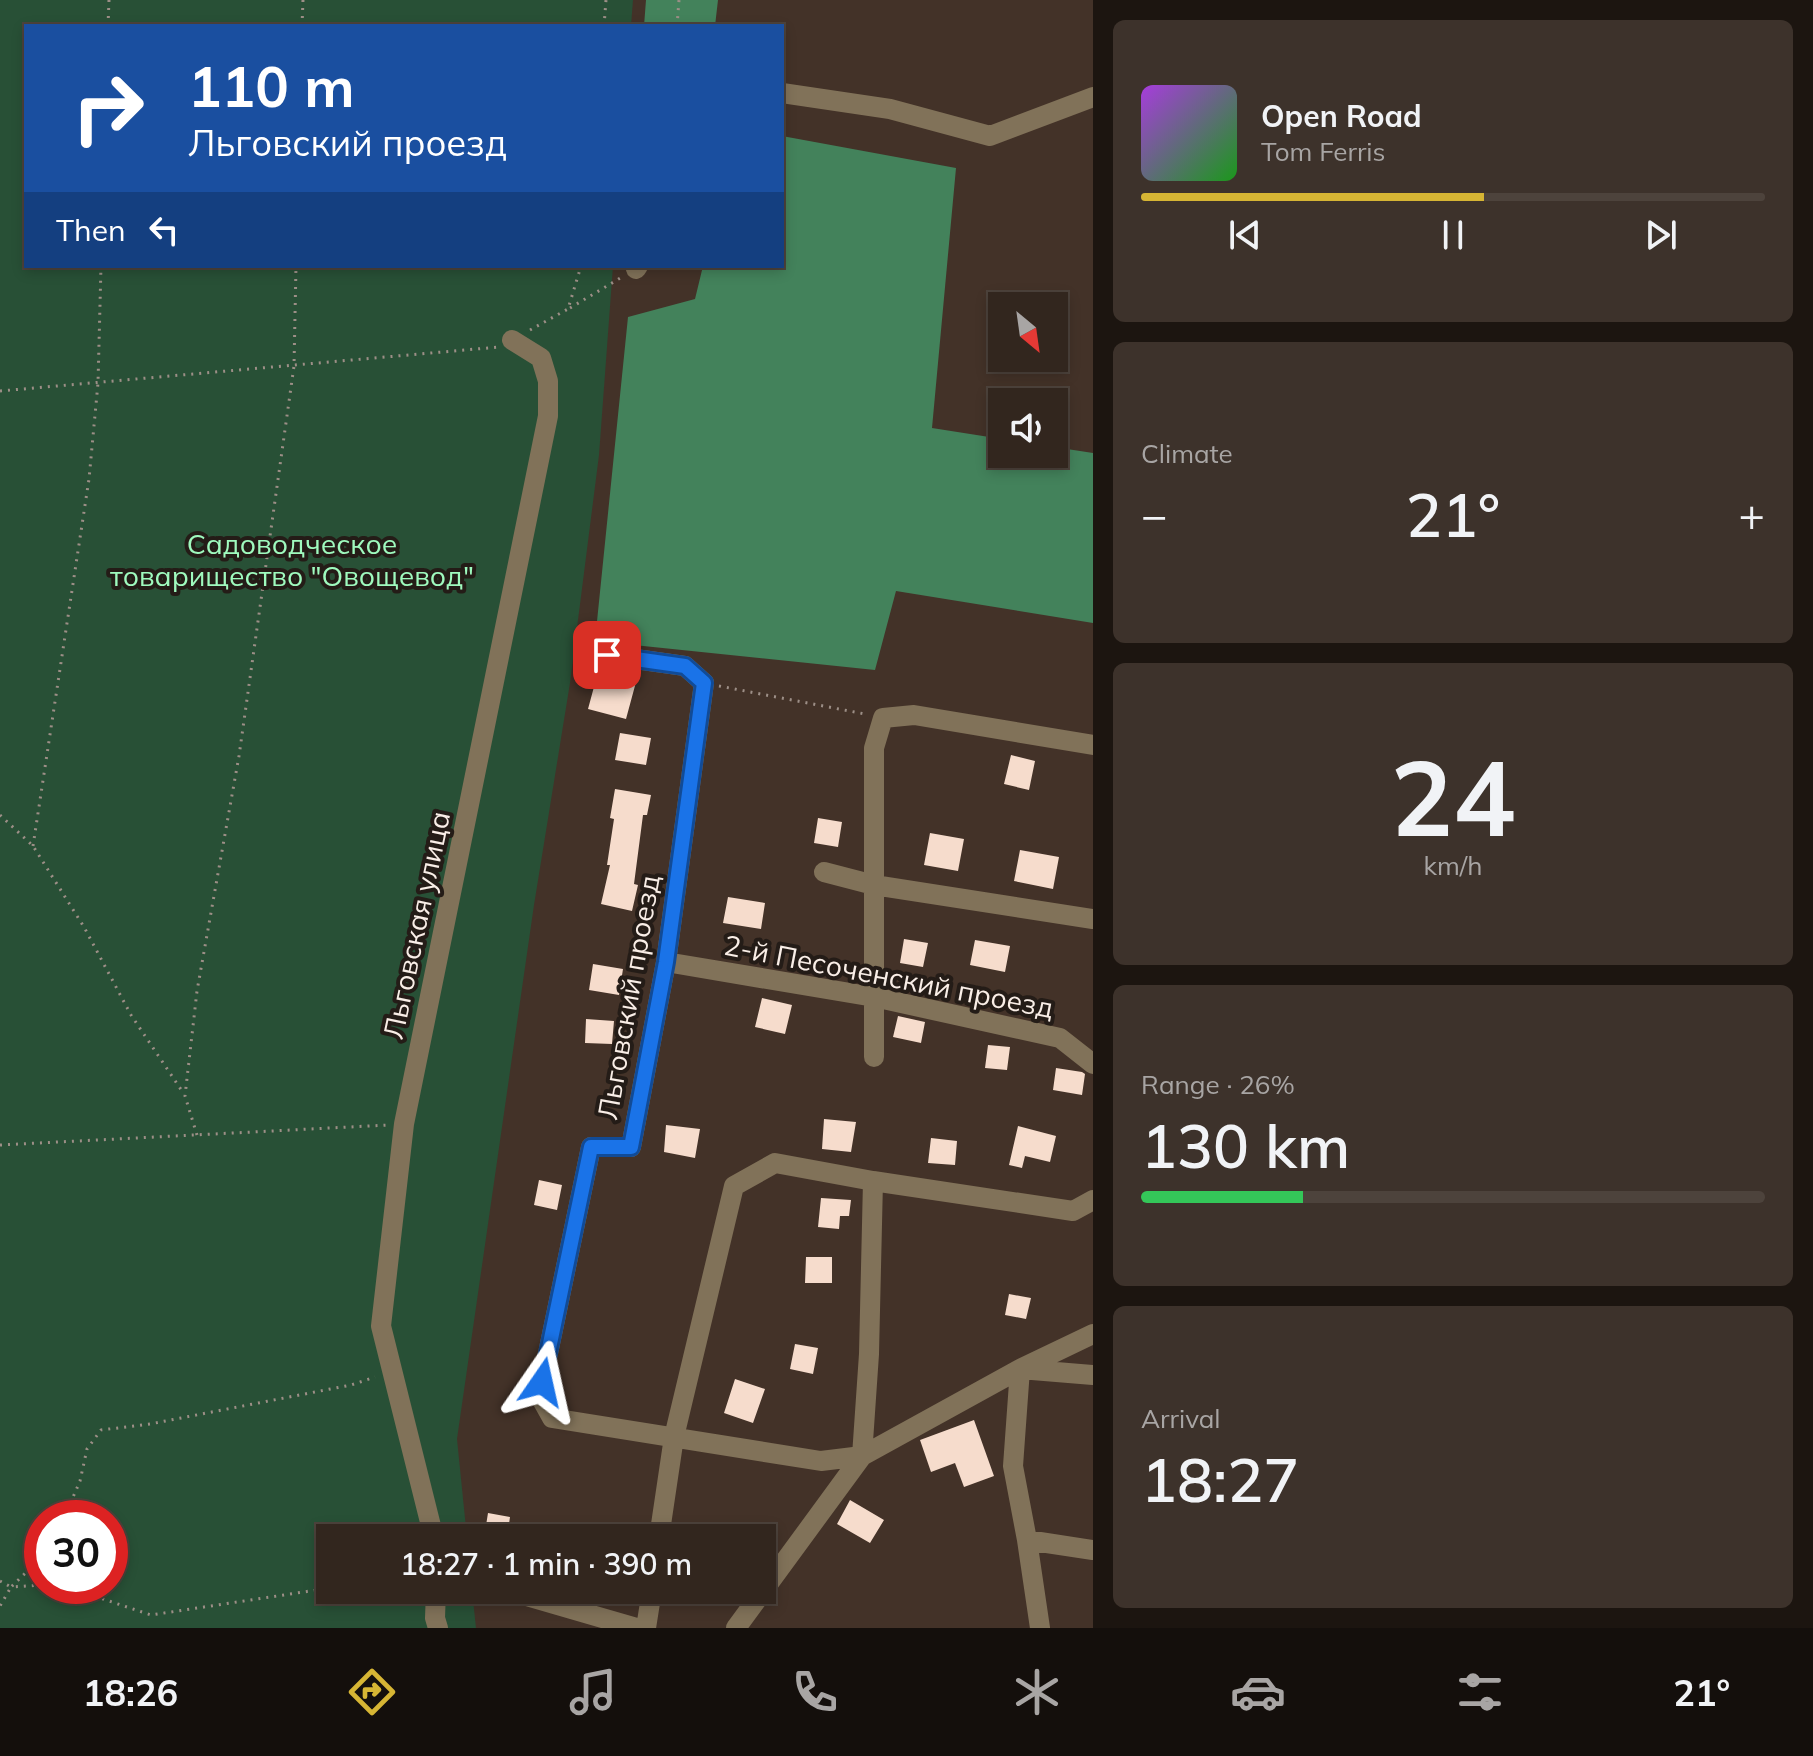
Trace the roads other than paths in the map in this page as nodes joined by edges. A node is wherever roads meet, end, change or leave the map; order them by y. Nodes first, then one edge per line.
1 (784, 93) edge
2 (1093, 97) edge
3 (512, 340) road end
4 (607, 655) dead end
5 (1093, 745) edge
6 (824, 872) dead end
7 (874, 885) junction
8 (1093, 919) edge
9 (666, 962) junction
10 (874, 997) junction
11 (874, 1057) dead end
12 (1093, 1064) edge
13 (873, 1181) junction
14 (1093, 1200) edge
15 (1093, 1334) edge
16 (1020, 1369) junction
17 (1093, 1375) edge
18 (674, 1437) junction
19 (862, 1456) junction
20 (430, 1524) edge
21 (661, 1524) edge
22 (1027, 1540) junction
23 (1093, 1550) edge
24 (436, 1604) edge
25 (554, 1604) edge
26 (650, 1604) edge
27 (438, 1628) edge
28 (637, 1628) edge
29 (646, 1628) edge
30 (736, 1628) edge
31 (1040, 1628) edge

1 - 2 street
3 - 20 street, Льговская улица
4 - 9 street, Льговский проезд
5 - 7 street
6 - 7 street
7 - 8 street
7 - 10 street
9 - 10 street, 2-й Песоченский проезд
9 - 18 street, Льговский проезд
10 - 11 street
10 - 12 street, 2-й Песоченский проезд
13 - 14 street
13 - 18 street
13 - 19 street
15 - 16 street
16 - 17 street
16 - 19 street
16 - 22 street
18 - 19 street
18 - 21 street
19 - 30 street
22 - 23 street
22 - 31 street
24 - 27 street
25 - 28 street
26 - 29 street

